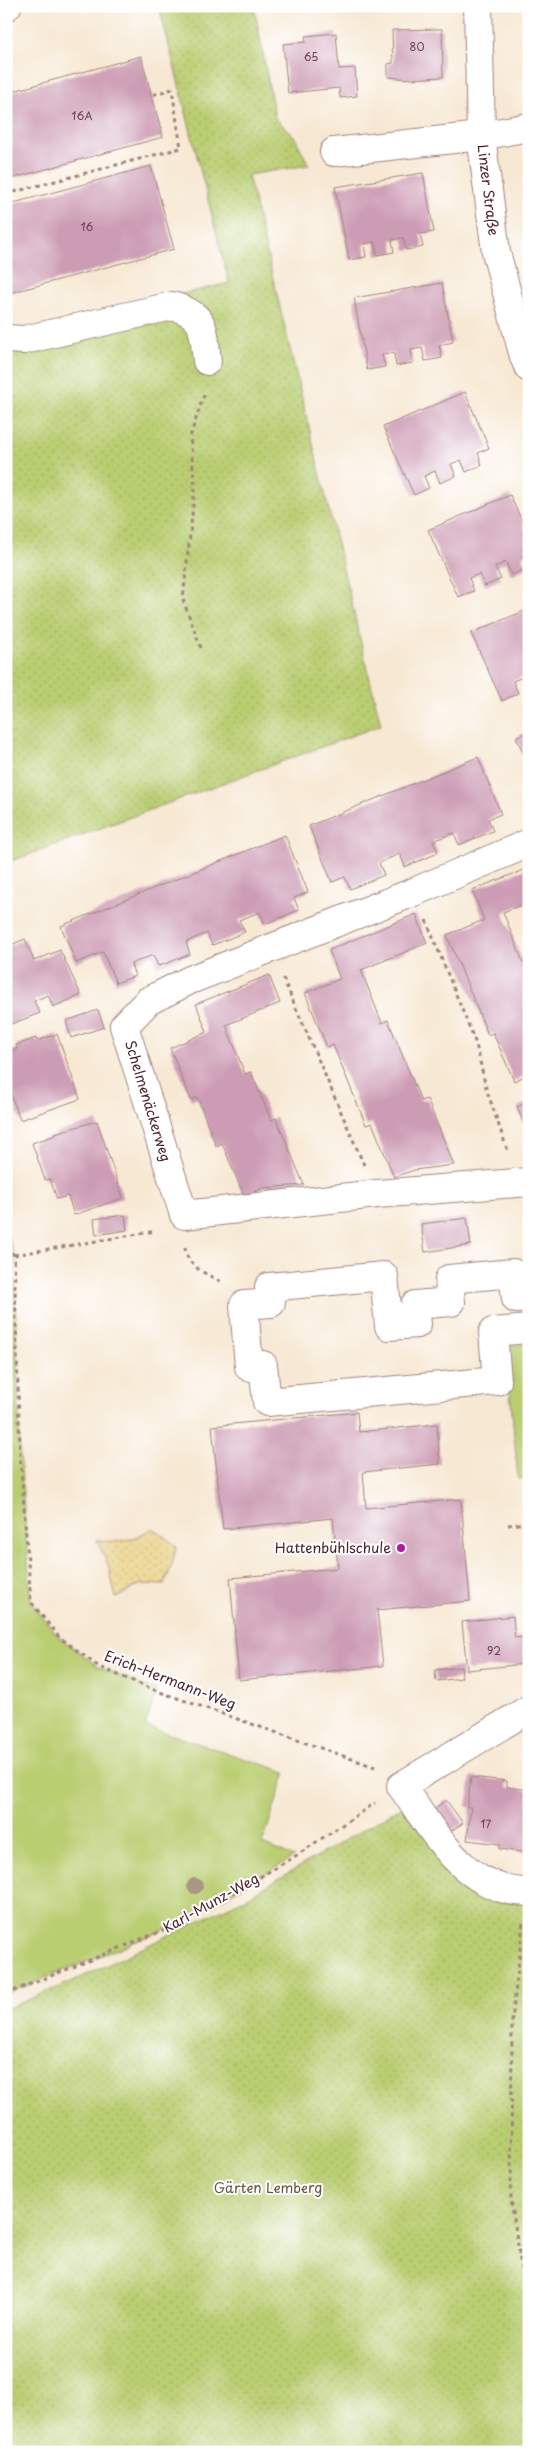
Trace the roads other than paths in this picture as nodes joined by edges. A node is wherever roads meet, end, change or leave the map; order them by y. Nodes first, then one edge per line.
1 (478, 6) edge
2 (529, 127) edge
3 (481, 136) junction
4 (334, 152) dead end
5 (6, 338) edge
6 (207, 361) road end
7 (529, 368) edge
8 (529, 843) edge
9 (524, 1183) edge
10 (529, 1298) edge
11 (529, 1329) edge
12 (529, 1710) edge
13 (526, 1892) edge

1 - 3 street, Linzer Straße
2 - 3 street
3 - 4 street
3 - 7 street, Linzer Straße
5 - 6 street
8 - 9 street, Schelmenäckerweg
10 - 11 street
12 - 13 street

